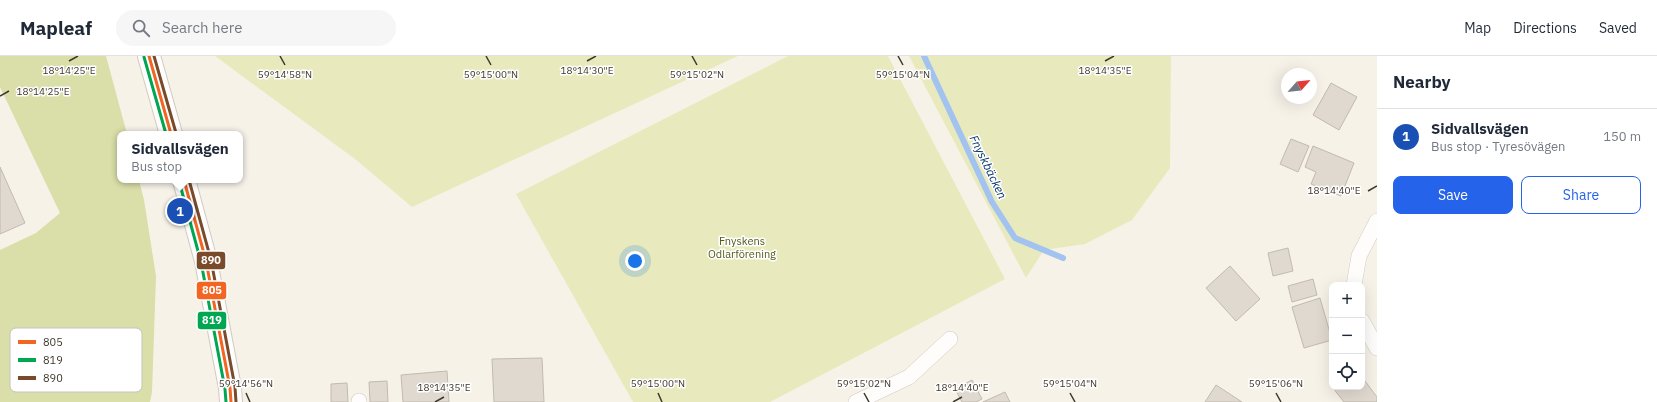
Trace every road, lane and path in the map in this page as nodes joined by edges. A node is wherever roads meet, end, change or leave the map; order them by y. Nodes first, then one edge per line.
1 (150, 56) edge
2 (170, 131) edge
3 (185, 183) edge
4 (1377, 221) edge
5 (1355, 282) edge
6 (1365, 326) edge
7 (950, 340) dead end
8 (1377, 348) edge
9 (231, 402) edge
10 (856, 402) edge

1 - 2 main road
3 - 9 main road
4 - 5 street
6 - 8 street
7 - 10 street

